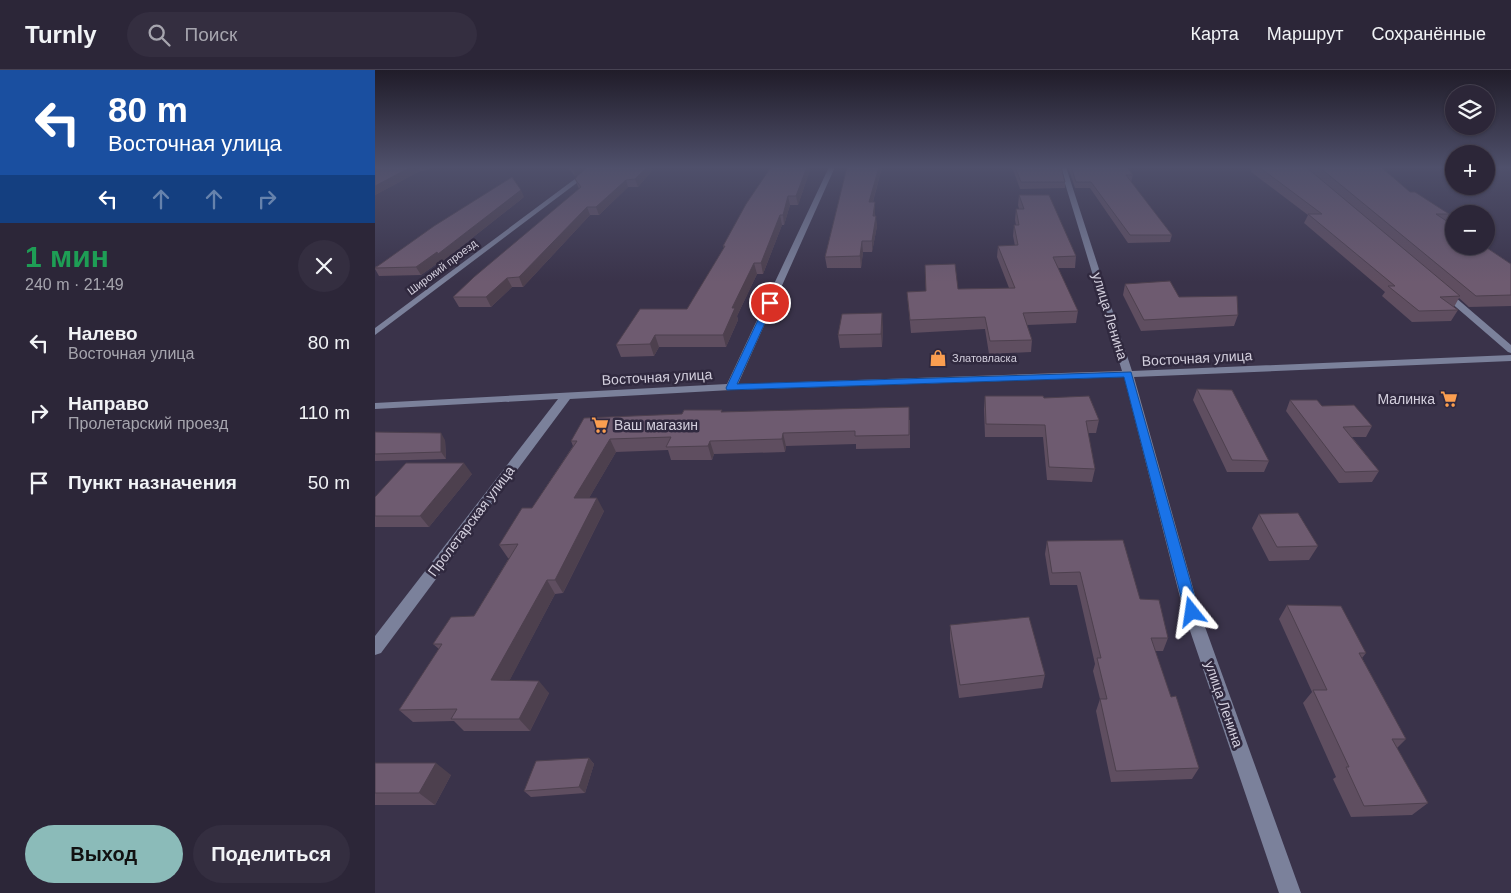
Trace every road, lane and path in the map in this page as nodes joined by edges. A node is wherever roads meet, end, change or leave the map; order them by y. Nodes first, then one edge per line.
1 (544, 205) edge
2 (814, 205) edge
3 (1075, 205) edge
4 (1438, 287) edge
5 (375, 332) edge
6 (1511, 350) edge
7 (1511, 358) edge
8 (1128, 374) junction
9 (731, 388) junction
10 (567, 395) junction
11 (375, 406) edge
12 (375, 648) edge
13 (1290, 893) edge

1 - 5 street, Широкий проезд
2 - 9 street
3 - 8 street, улица Ленина
4 - 6 street
7 - 8 street, Восточная улица
8 - 9 street, Восточная улица
8 - 13 street, улица Ленина
9 - 10 street, Восточная улица
10 - 11 street, Восточная улица
10 - 12 street, Пролетарская улица

